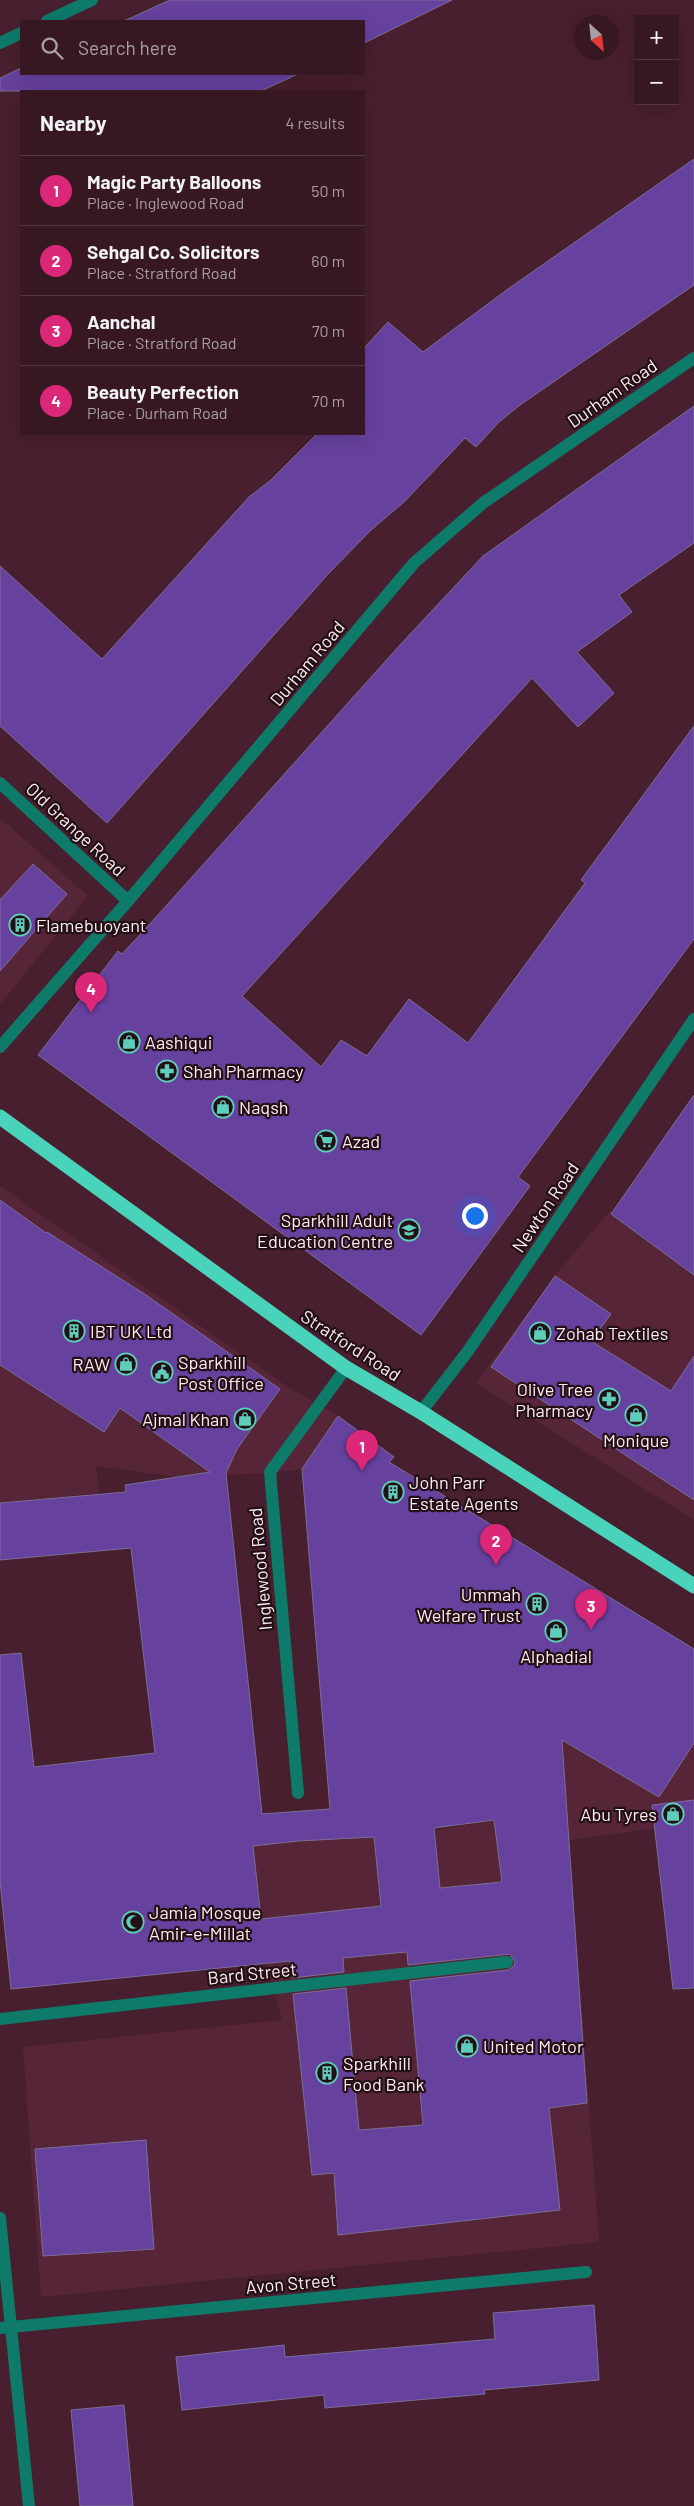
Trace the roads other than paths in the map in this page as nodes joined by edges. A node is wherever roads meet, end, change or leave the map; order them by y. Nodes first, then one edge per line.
1 (92, 0) edge
2 (49, 20) edge
3 (20, 33) edge
4 (0, 43) edge
5 (694, 358) edge
6 (0, 783) edge
7 (128, 902) junction
8 (694, 1019) edge
9 (0, 1047) edge
10 (0, 1117) edge
11 (346, 1368) junction
12 (421, 1412) junction
13 (694, 1586) edge
14 (298, 1793) dead end
15 (507, 1962) dead end
16 (0, 2018) edge
17 (0, 2218) edge
18 (586, 2272) dead end
19 (6, 2328) edge
20 (29, 2506) edge

1 - 2 street
3 - 4 street
5 - 7 street, Durham Road
6 - 7 street, Old Grange Road
7 - 9 street, Durham Road
8 - 12 street, Newton Road
10 - 11 highway, Stratford Road
11 - 12 highway, Stratford Road
11 - 14 street, Inglewood Road
12 - 13 highway, Stratford Road
15 - 16 street, Bard Street
17 - 19 street
18 - 19 street, Avon Street
19 - 20 street

